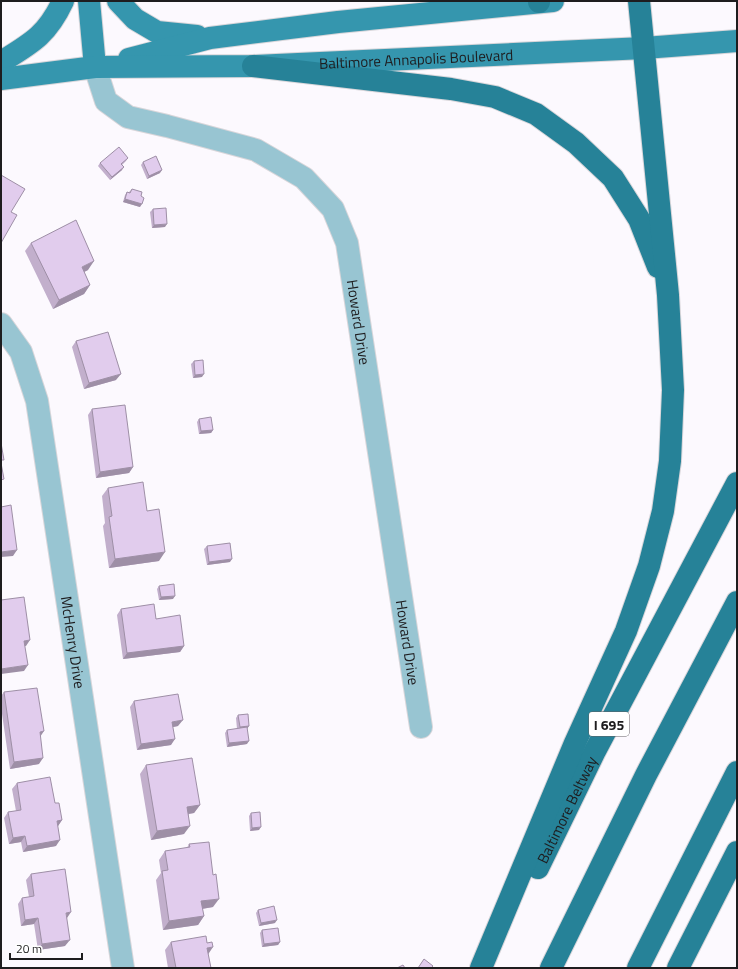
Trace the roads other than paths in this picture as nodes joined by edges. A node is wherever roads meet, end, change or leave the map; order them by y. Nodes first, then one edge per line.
1 (63, 1) edge
2 (89, 1) edge
3 (118, 1) edge
4 (543, 1) edge
5 (639, 1) edge
6 (210, 38) junction
7 (737, 41) edge
8 (644, 48) junction
9 (1, 62) edge
10 (253, 66) junction
11 (95, 67) junction
12 (1, 79) edge
13 (668, 295) junction
14 (1, 324) edge
15 (737, 483) edge
16 (737, 602) edge
17 (421, 727) dead end
18 (737, 772) edge
19 (737, 852) edge
20 (122, 968) edge
21 (481, 968) edge
22 (489, 968) edge
23 (551, 968) edge
24 (638, 968) edge
25 (678, 968) edge

1 - 9 main road
2 - 11 main road
3 - 6 main road
4 - 6 main road, Baltimore Annapolis Boulevard
5 - 8 highway
6 - 11 main road, Baltimore Annapolis Boulevard
7 - 8 main road, Baltimore Annapolis Boulevard
8 - 10 main road, Baltimore Annapolis Boulevard
8 - 13 highway
10 - 11 main road, Baltimore Annapolis Boulevard
10 - 13 highway
11 - 12 main road, Baltimore Annapolis Boulevard
11 - 17 street, Howard Drive
13 - 21 highway
14 - 20 street, McHenry Drive
15 - 22 highway, Baltimore Beltway / I 695
16 - 23 highway
18 - 24 highway
19 - 25 highway

